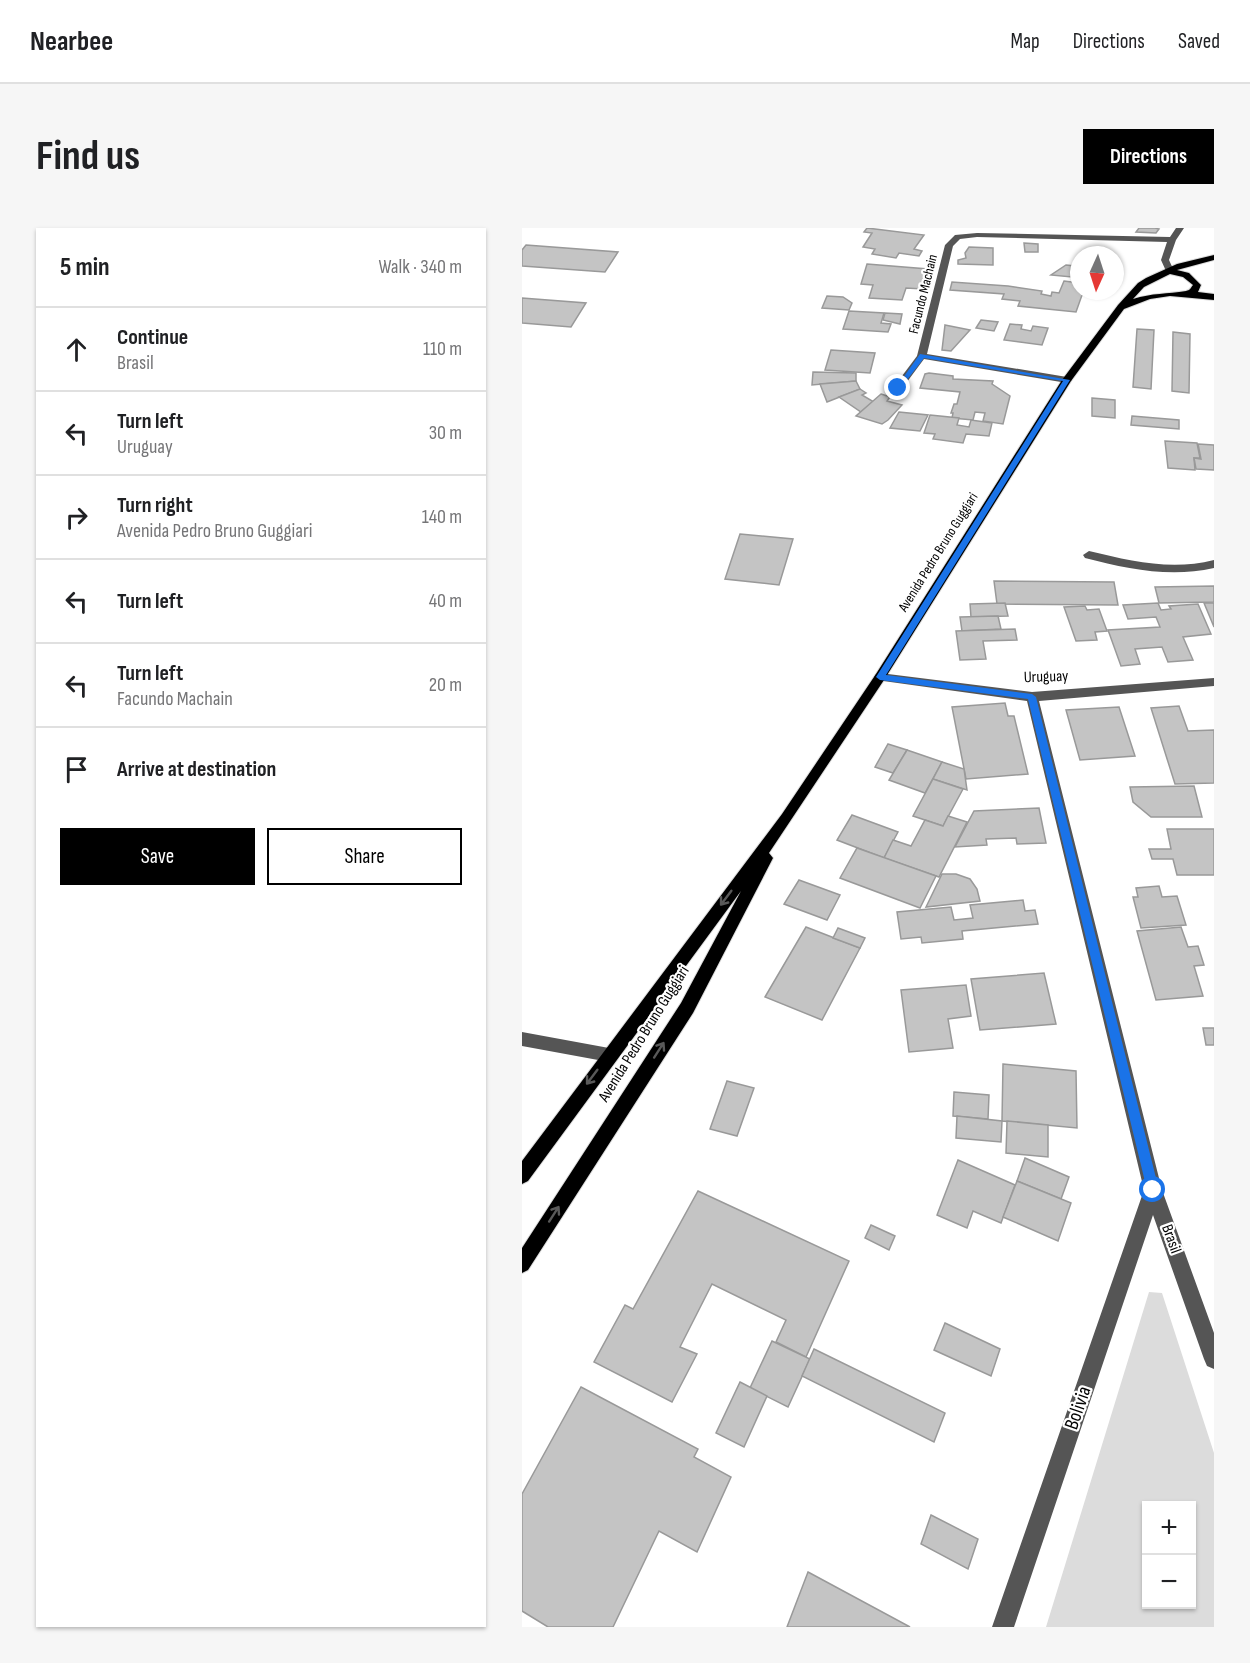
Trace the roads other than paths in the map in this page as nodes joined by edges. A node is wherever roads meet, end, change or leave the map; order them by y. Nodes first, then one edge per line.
1 (1180, 228) edge
2 (1172, 240) junction
3 (1214, 257) edge
4 (1170, 271) junction
5 (1160, 275) junction
6 (1167, 293) junction
7 (1189, 294) junction
8 (1214, 297) edge
9 (1121, 307) junction
10 (922, 356) junction
11 (1067, 380) junction
12 (898, 388) dead end
13 (1089, 555) dead end
14 (1214, 564) edge
15 (880, 677) junction
16 (1214, 682) edge
17 (1032, 697) junction
18 (787, 818) junction
19 (522, 1039) edge
20 (609, 1055) junction
21 (522, 1175) edge
22 (1153, 1190) junction
23 (522, 1264) edge
24 (1214, 1359) edge
25 (1003, 1627) edge

1 - 2 street
2 - 4 street
2 - 10 street, Facundo Machain
3 - 4 main road, Avenida Pedro Bruno Guggiari
4 - 5 main road, Avenida Pedro Bruno Guggiari
4 - 7 main road
5 - 6 main road
5 - 9 main road, Avenida Pedro Bruno Guggiari
6 - 7 main road
6 - 9 main road
7 - 8 main road
9 - 11 main road, Avenida Pedro Bruno Guggiari
10 - 11 street
10 - 12 street, Facundo Machain
11 - 15 main road, Avenida Pedro Bruno Guggiari
13 - 14 street
15 - 17 street, Uruguay
15 - 18 main road, Avenida Pedro Bruno Guggiari
16 - 17 street, Uruguay
17 - 22 street, Brasil
18 -> 20 main road, Avenida Pedro Bruno Guggiari
23 -> 18 main road, Avenida Pedro Bruno Guggiari
19 - 20 street
20 -> 21 main road, Avenida Pedro Bruno Guggiari
22 - 24 street, Brasil
22 - 25 street, Bolivia

